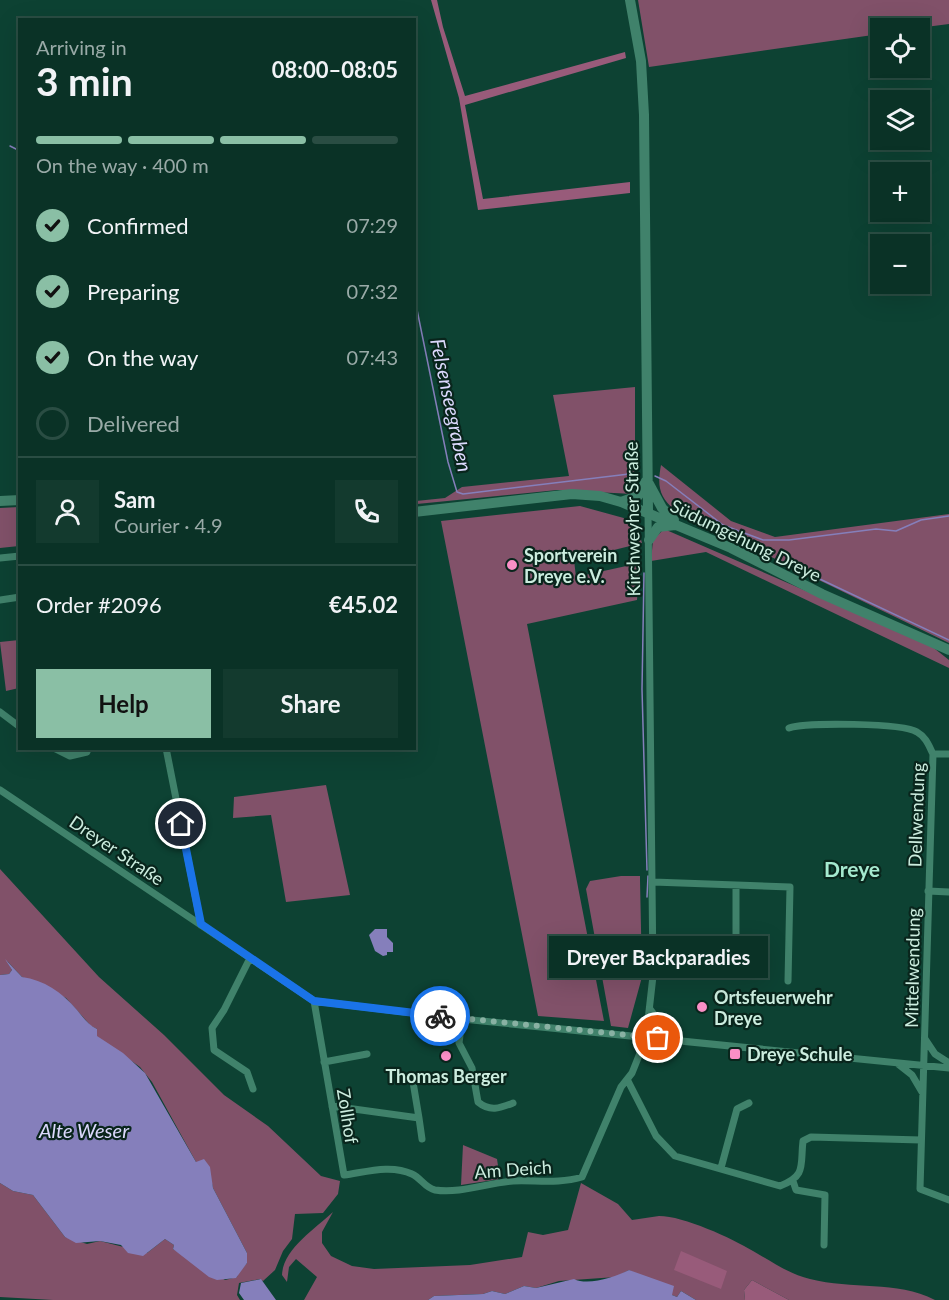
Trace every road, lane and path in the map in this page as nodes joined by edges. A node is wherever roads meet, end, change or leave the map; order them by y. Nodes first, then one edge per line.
1 (630, 0) edge
2 (647, 478) junction
3 (18, 500) edge
4 (0, 501) edge
5 (621, 502) junction
6 (648, 511) junction
7 (416, 512) edge
8 (681, 526) junction
9 (649, 540) junction
10 (18, 556) edge
11 (0, 558) edge
12 (18, 597) edge
13 (0, 600) edge
14 (949, 650) edge
15 (0, 712) edge
16 (18, 726) edge
17 (789, 728) dead end
18 (58, 750) edge
19 (88, 750) edge
20 (166, 750) edge
21 (933, 754) junction
22 (949, 754) edge
23 (0, 790) edge
24 (653, 882) junction
25 (736, 885) junction
26 (928, 891) junction
27 (949, 892) edge
28 (201, 924) junction
29 (736, 946) dead end
30 (250, 958) junction
31 (788, 981) dead end
32 (314, 1001) junction
33 (650, 1009) junction
34 (462, 1019) junction
35 (646, 1038) junction
36 (926, 1039) junction
37 (674, 1040) junction
38 (367, 1054) dead end
39 (324, 1062) junction
40 (898, 1063) junction
41 (949, 1065) edge
42 (924, 1066) junction
43 (628, 1081) junction
44 (413, 1082) dead end
45 (253, 1089) dead end
46 (923, 1094) junction
47 (513, 1103) dead end
48 (749, 1103) dead end
49 (332, 1106) junction
50 (419, 1118) junction
51 (422, 1139) dead end
52 (921, 1140) junction
53 (721, 1168) junction
54 (344, 1175) joint
55 (793, 1181) junction
56 (949, 1200) edge
57 (824, 1245) dead end

1 - 2 main road, Kirchweyher Straße
2 - 5 main road
2 - 6 main road, Kirchweyher Straße
2 - 8 main road
3 - 4 main road
5 - 6 main road, Südumgehung Dreye
5 - 7 main road, Südumgehung Dreye
6 - 8 main road, Südumgehung Dreye
6 - 9 street, Kirchweyher Straße
8 - 9 main road
8 - 14 main road, Südumgehung Dreye
9 - 24 street, Kirchweyher Straße
10 - 11 street
12 - 13 street
15 - 16 street
17 - 21 street, Dellwendung
18 - 19 street
20 - 28 street
21 - 22 street
21 - 26 street, Dellwendung
23 - 28 street, Dreyer Straße
24 - 25 street
24 - 33 street, Kirchweyher Straße
25 - 29 street
25 - 31 street
26 - 27 street, Mittelwendung
26 - 36 street, Mittelwendung
28 - 30 street, Dreyer Straße
30 - 32 street, Dreyer Straße
30 - 45 street
32 - 34 street, Dreyer Straße
32 - 39 street, Zollhof
33 - 35 street, Kirchweyher Straße
33 - 37 street
34 - 35 street, Dreyer Straße
34 - 47 street
35 - 37 street, Dreyer Straße
35 - 43 street, Am Deich
36 - 41 street
36 - 42 street, Mittelwendung
37 - 40 street, Dreyer Straße
38 - 39 street
39 - 49 street, Zollhof
40 - 42 street, Dreyer Straße
40 - 46 street
41 - 42 street, Dreyer Straße
42 - 46 street, Mittelwendung
43 - 53 street
43 - 54 street, Am Deich
44 - 50 street
46 - 52 street, Mittelwendung
48 - 53 street
49 - 50 street
49 - 54 street, Zollhof
50 - 51 street
52 - 55 street
52 - 56 street, Mittelwendung
53 - 55 street
55 - 57 street

